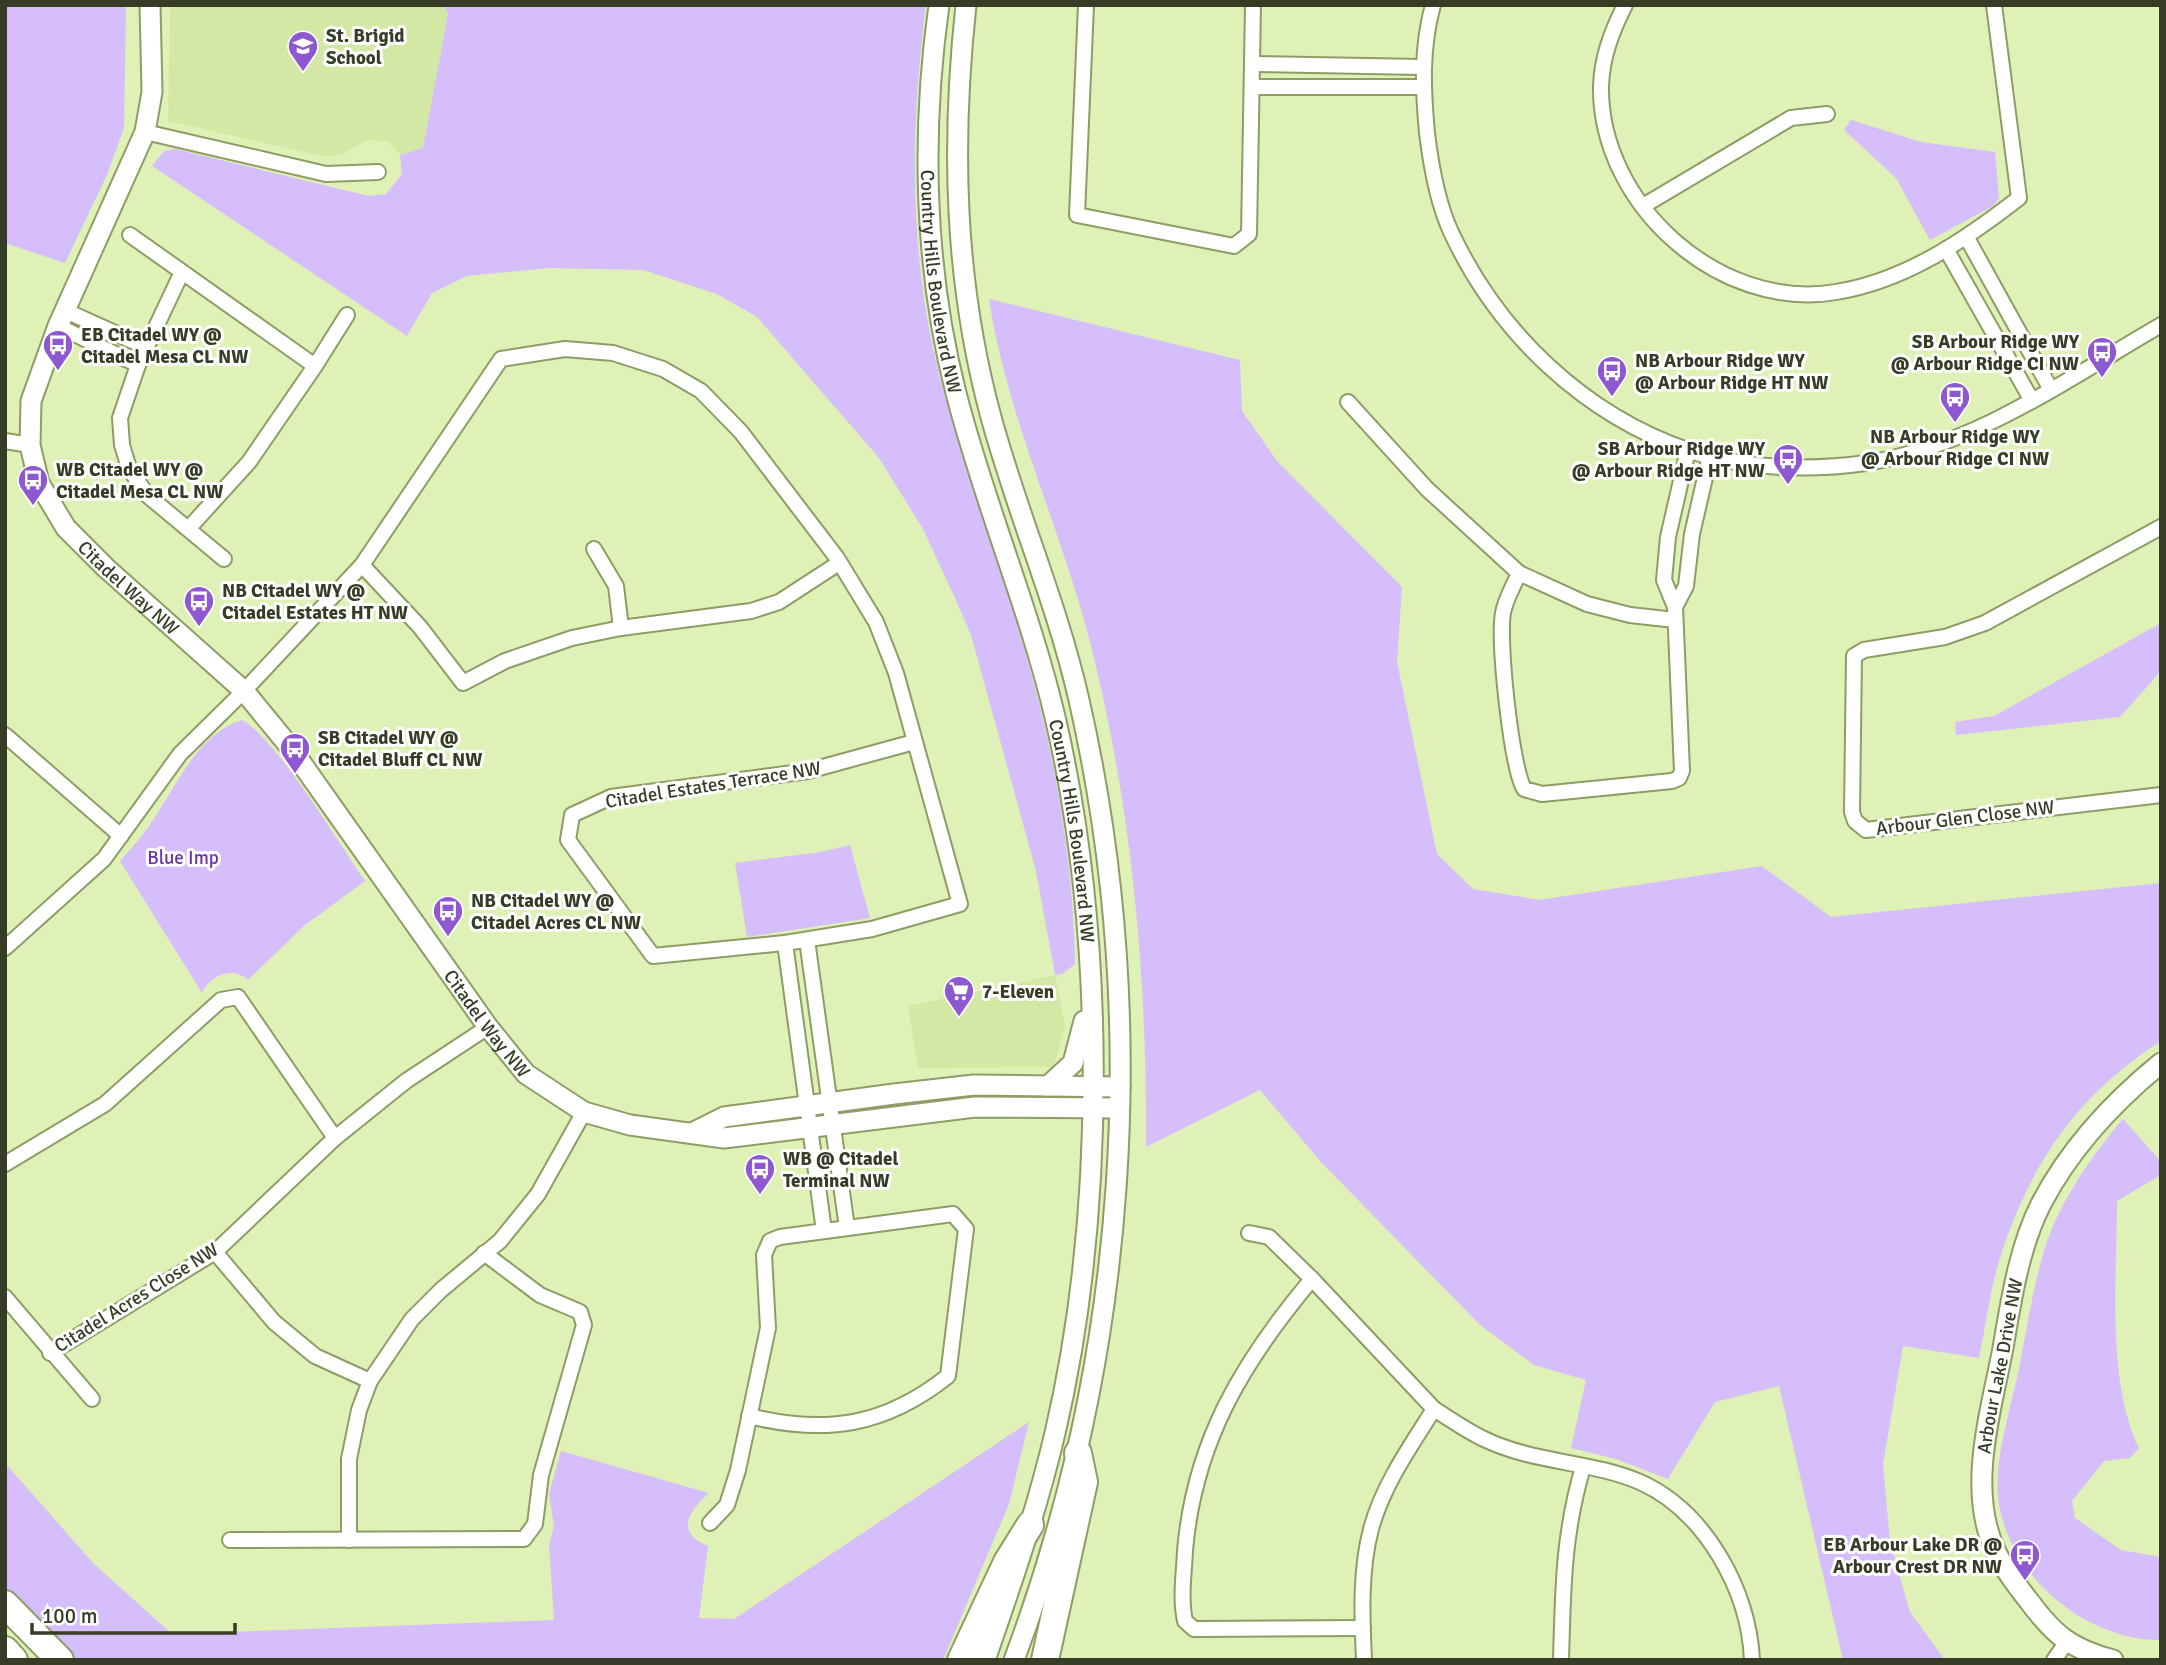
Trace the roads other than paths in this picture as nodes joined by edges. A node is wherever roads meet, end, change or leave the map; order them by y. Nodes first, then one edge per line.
1 (150, 5) edge
2 (939, 5) edge
3 (966, 5) edge
4 (1086, 5) edge
5 (1253, 5) edge
6 (1433, 5) edge
7 (1625, 5) edge
8 (1994, 5) edge
9 (1253, 64) junction
10 (1422, 67) junction
11 (1252, 87) junction
12 (1422, 87) junction
13 (1827, 114) dead end
14 (145, 132) junction
15 (378, 172) dead end
16 (1643, 206) junction
17 (130, 235) dead end
18 (1967, 238) junction
19 (1946, 250) junction
20 (182, 272) junction
21 (347, 315) dead end
22 (62, 318) junction
23 (2161, 325) edge
24 (146, 347) junction
25 (138, 365) junction
26 (315, 366) junction
27 (2050, 388) junction
28 (2031, 399) junction
29 (1348, 402) dead end
30 (5, 441) edge
31 (30, 445) junction
32 (1688, 450) junction
33 (1710, 456) junction
34 (2161, 527) edge
35 (189, 528) junction
36 (594, 549) dead end
37 (224, 559) dead end
38 (839, 563) junction
39 (362, 565) junction
40 (1519, 573) junction
41 (1675, 614) junction
42 (621, 628) junction
43 (244, 691) junction
44 (5, 735) edge
45 (914, 742) junction
46 (2161, 795) edge
47 (121, 836) junction
48 (807, 940) junction
49 (785, 943) junction
50 (5, 948) edge
51 (1091, 989) junction
52 (488, 1027) junction
53 (2161, 1063) edge
54 (1048, 1086) junction
55 (1092, 1086) junction
56 (1120, 1087) junction
57 (830, 1101) junction
58 (806, 1104) junction
59 (1091, 1108) junction
60 (1119, 1108) junction
61 (584, 1112) junction
62 (833, 1126) junction
63 (809, 1130) junction
64 (692, 1133) junction
65 (335, 1138) junction
66 (5, 1164) edge
67 (848, 1228) junction
68 (824, 1231) junction
69 (1249, 1233) dead end
70 (215, 1252) junction
71 (484, 1253) junction
72 (1312, 1279) junction
73 (5, 1297) edge
74 (50, 1353) junction
75 (370, 1381) junction
76 (92, 1399) dead end
77 (1434, 1409) junction
78 (749, 1416) junction
79 (1078, 1453) junction
80 (1583, 1467) junction
81 (710, 1523) dead end
82 (1030, 1525) junction
83 (349, 1540) junction
84 (230, 1541) dead end
85 (5, 1604) edge
86 (1363, 1628) junction
87 (2066, 1643) junction
88 (5, 1650) edge
89 (14, 1660) edge
90 (60, 1660) edge
91 (961, 1660) edge
92 (985, 1660) edge
93 (1014, 1660) edge
94 (1045, 1660) edge
95 (1364, 1660) edge
96 (1561, 1660) edge
97 (1752, 1660) edge
98 (2054, 1660) edge
99 (2113, 1660) edge

1 - 14 main road, Citadel Way NW
2 - 51 main road, Country Hills Boulevard NW
3 - 56 main road, Country Hills Boulevard NW
4 - 11 street
5 - 9 street
6 - 10 street
7 - 16 street
8 - 18 street
9 - 10 street
9 - 11 street
10 - 12 street
11 - 12 street
12 - 32 street
13 - 16 street
14 - 15 street
14 - 22 main road, Citadel Way NW
16 - 19 street
17 - 20 street
18 - 19 street
18 - 27 street
19 - 28 street
20 - 24 street
20 - 26 street
21 - 26 street
22 - 24 street
22 - 25 street
22 - 31 main road, Citadel Way NW
23 - 27 street
24 - 25 street
25 - 35 street
26 - 35 street
27 - 28 street
28 - 33 street
29 - 40 street
30 - 31 street
31 - 43 main road, Citadel Way NW
32 - 33 street
32 - 41 street
33 - 41 street
34 - 46 street, Arbour Glen Close NW
35 - 37 street
36 - 42 street
38 - 39 street
38 - 42 street
38 - 45 street
39 - 42 street
39 - 43 street
40 - 41 street
40 - 41 street
43 - 47 street
43 - 52 main road, Citadel Way NW
44 - 47 street
45 - 48 street, Citadel Estates Terrace NW
45 - 49 street, Citadel Estates Terrace NW
47 - 50 street
48 - 49 street, Citadel Estates Terrace NW
48 - 57 street
49 - 58 street
51 - 54 main road
51 - 55 main road, Country Hills Boulevard NW
52 - 61 main road, Citadel Way NW
52 - 65 street, Citadel Acres Close NW
53 - 87 main road, Arbour Lake Drive NW
54 - 55 main road
54 - 57 main road
55 - 56 main road
55 - 59 main road, Country Hills Boulevard NW
56 - 60 main road, Country Hills Boulevard NW
57 - 58 main road
57 - 62 street
58 - 63 street
58 - 64 main road
59 - 60 main road, Citadel Way NW
59 - 62 main road, Citadel Way NW
59 - 82 main road, Country Hills Boulevard NW
60 - 79 main road, Country Hills Boulevard NW
61 - 64 main road, Citadel Way NW
61 - 71 street
62 - 63 main road, Citadel Way NW
62 - 67 street
63 - 64 main road, Citadel Way NW
63 - 68 street
65 - 66 street
65 - 70 street, Citadel Acres Close NW
67 - 68 street
67 - 78 street
68 - 78 street
69 - 72 street
70 - 74 street, Citadel Acres Close NW
70 - 75 street
71 - 75 street
71 - 83 street
72 - 77 street
72 - 86 street
73 - 74 street, Citadel Acres Close NW
74 - 76 street
75 - 83 street
77 - 80 street
77 - 86 street
78 - 81 street
79 - 93 main road, Country Hills Boulevard NW
79 - 94 highway
80 - 96 street
80 - 97 street
82 - 91 highway
82 - 92 main road, Country Hills Boulevard NW
83 - 84 street
85 - 90 highway
86 - 95 street
87 - 98 street
87 - 99 main road, Arbour Lake Drive NW
88 - 89 highway

